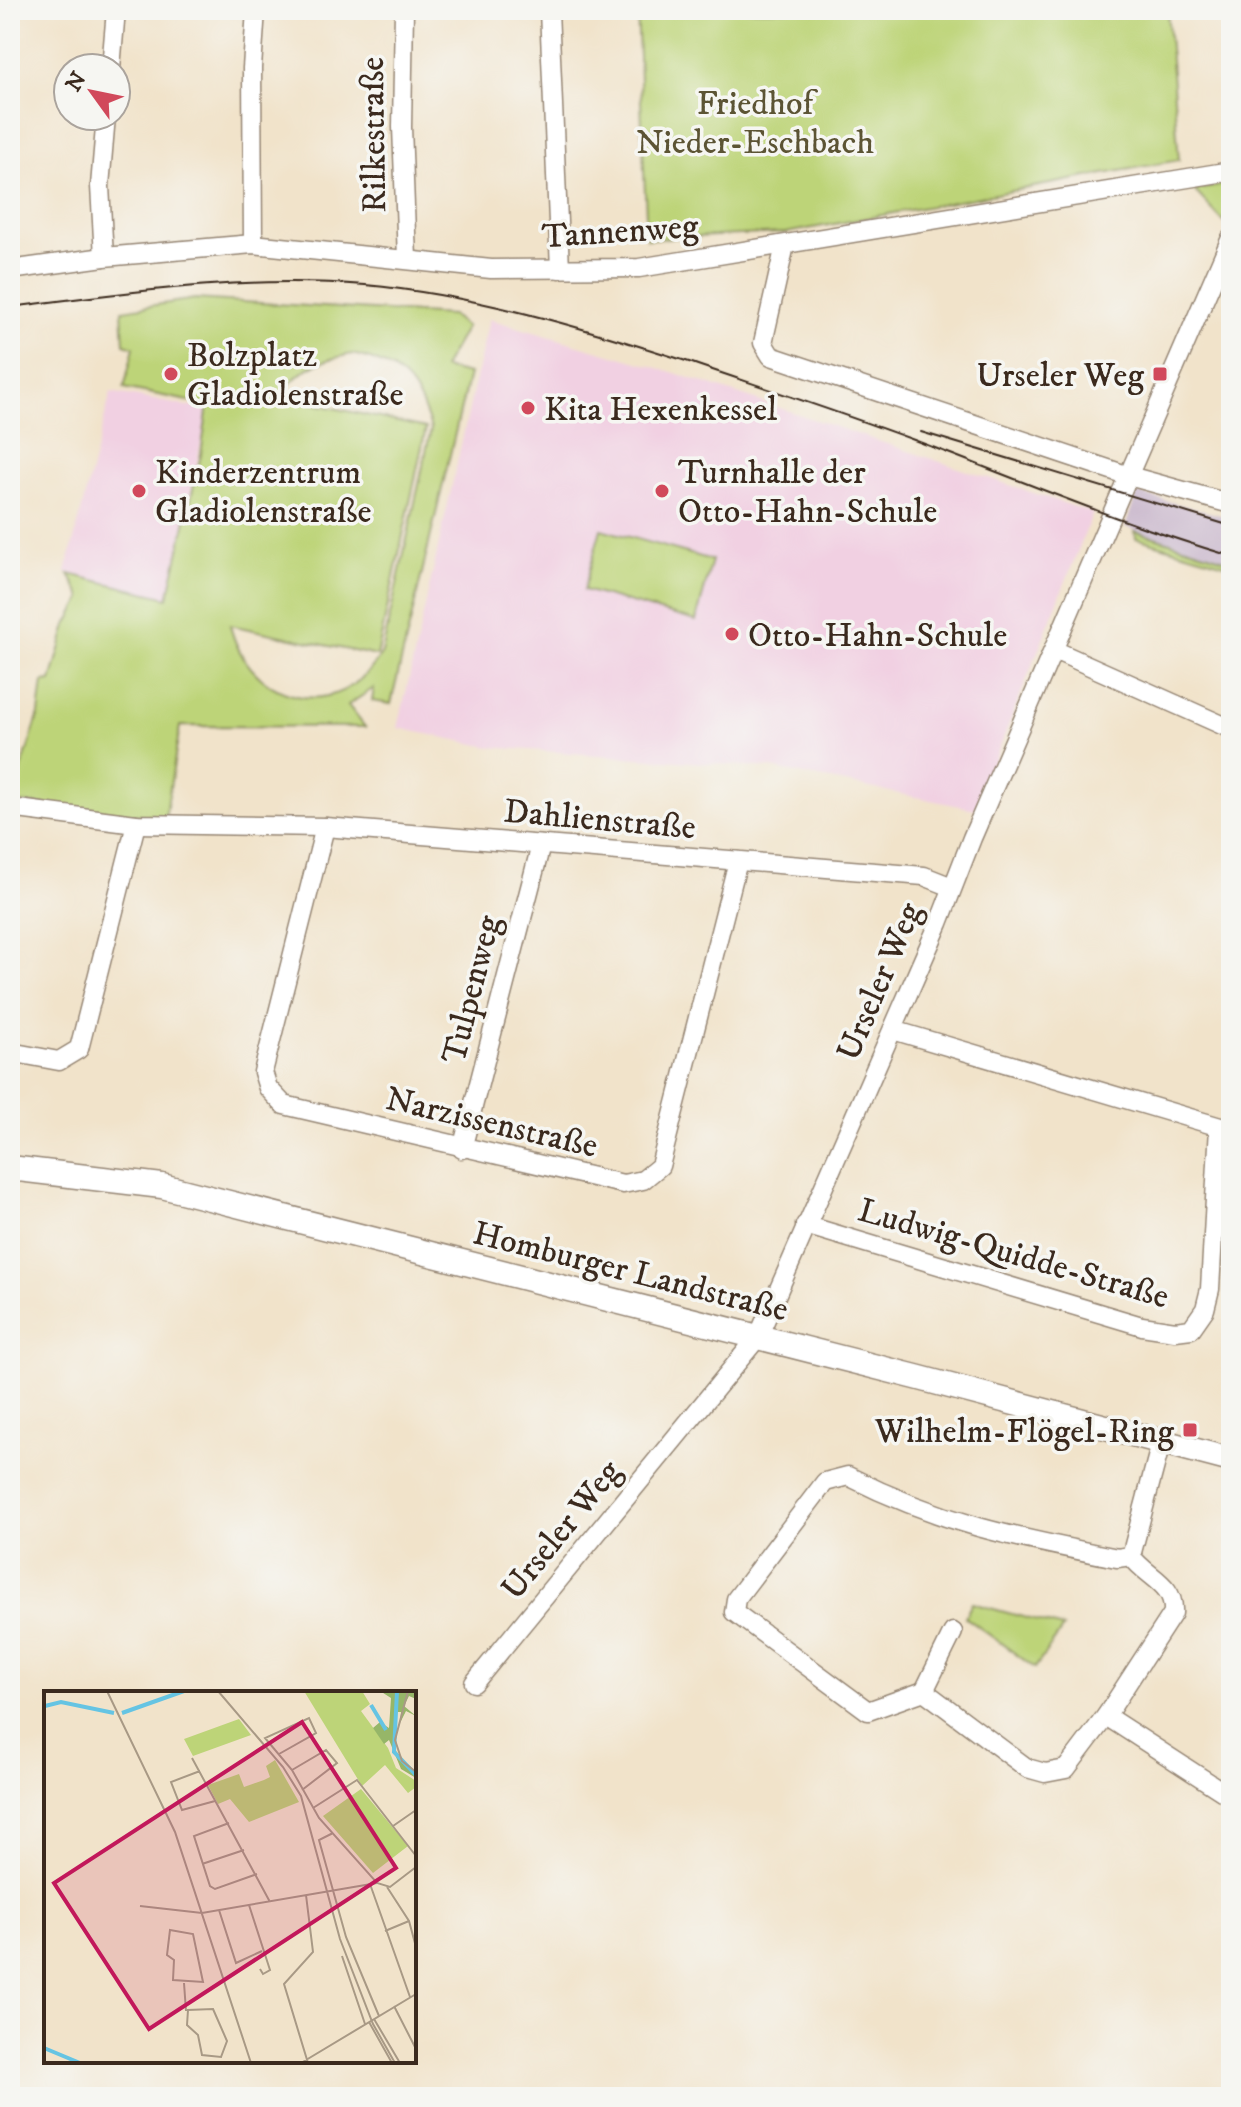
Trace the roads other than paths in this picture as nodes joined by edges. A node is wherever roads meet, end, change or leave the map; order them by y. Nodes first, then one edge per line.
1 (116, 10) edge
2 (256, 10) edge
3 (404, 10) edge
4 (549, 10) edge
5 (112, 52) edge
6 (105, 132) edge
7 (1231, 171) edge
8 (1231, 238) edge
9 (253, 244) junction
10 (785, 245) junction
11 (104, 257) junction
12 (407, 259) junction
13 (560, 269) junction
14 (10, 270) edge
15 (1129, 476) junction
16 (1231, 504) edge
17 (1054, 650) junction
18 (1231, 729) edge
19 (10, 808) edge
20 (136, 824) junction
21 (325, 827) junction
22 (541, 845) junction
23 (738, 861) junction
24 (952, 887) junction
25 (893, 1030) junction
26 (10, 1052) edge
27 (1225, 1129) edge
28 (462, 1149) junction
29 (10, 1168) edge
30 (805, 1225) junction
31 (758, 1337) junction
32 (1161, 1443) junction
33 (1231, 1460) edge
34 (1131, 1556) junction
35 (953, 1632) dead end
36 (474, 1683) dead end
37 (924, 1691) junction
38 (1106, 1716) junction
39 (1231, 1797) edge

1 - 5 street
2 - 9 street
3 - 12 street, Rilkestraße
4 - 13 street
6 - 11 street
7 - 10 street, Tannenweg
8 - 15 street, Urseler Weg
9 - 11 street, Tannenweg
9 - 12 street, Tannenweg
10 - 13 street, Tannenweg
10 - 15 street
11 - 14 street, Tannenweg
12 - 13 street, Tannenweg
15 - 16 street
15 - 17 street, Urseler Weg
17 - 18 street
17 - 24 street, Urseler Weg
19 - 20 street, Dahlienstraße
20 - 21 street, Dahlienstraße
20 - 26 street
21 - 22 street, Dahlienstraße
21 - 28 street, Narzissenstraße
22 - 23 street, Dahlienstraße
22 - 28 street, Tulpenweg
23 - 24 street, Dahlienstraße
23 - 28 street, Narzissenstraße
24 - 25 street, Urseler Weg
25 - 27 street
25 - 30 street, Urseler Weg
27 - 30 street, Ludwig-Quidde-Straße
29 - 31 street, Homburger Landstraße
30 - 31 street, Urseler Weg
31 - 32 street, Homburger Landstraße
31 - 36 street, Urseler Weg
32 - 33 street, Homburger Landstraße
32 - 34 street
34 - 37 street
34 - 38 street
35 - 37 street
37 - 38 street
38 - 39 street

